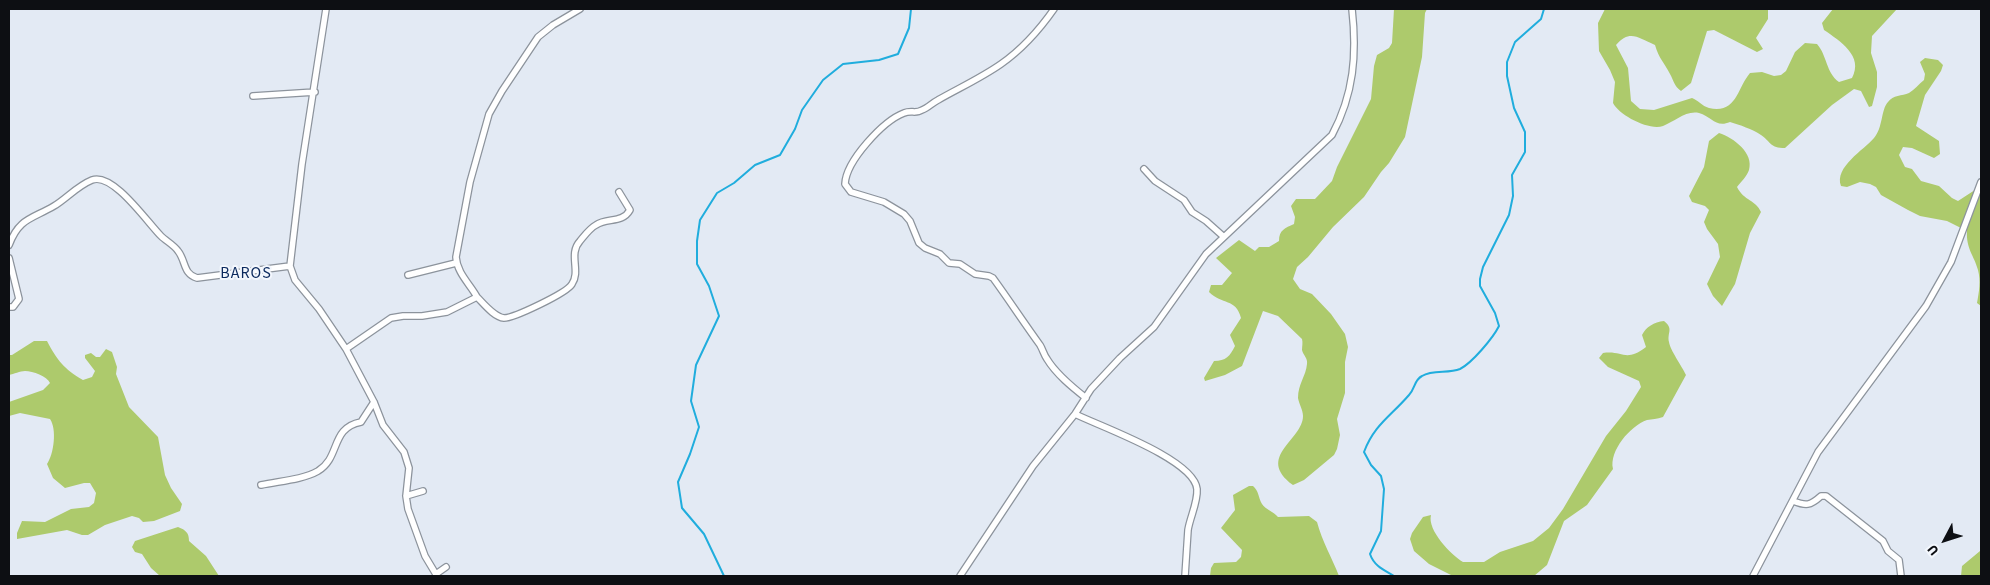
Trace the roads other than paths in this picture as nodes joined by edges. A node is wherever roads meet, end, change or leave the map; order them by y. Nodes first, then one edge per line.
1 (326, 9) edge
2 (580, 9) edge
3 (1054, 9) edge
4 (1352, 9) edge
5 (315, 92) junction
6 (253, 96) dead end
7 (1144, 168) dead end
8 (1981, 182) edge
9 (619, 192) dead end
10 (1224, 237) junction
11 (9, 244) edge
12 (9, 258) edge
13 (456, 263) junction
14 (290, 266) junction
15 (408, 275) dead end
16 (477, 297) junction
17 (9, 307) edge
18 (346, 349) junction
19 (1086, 398) junction
20 (374, 402) junction
21 (1075, 414) junction
22 (261, 485) dead end
23 (423, 491) dead end
24 (406, 496) junction
25 (1793, 501) junction
26 (446, 567) dead end
27 (436, 575) edge
28 (960, 576) edge
29 (1185, 576) edge
30 (1753, 576) edge
31 (1900, 576) edge

1 - 5 street
2 - 13 street
3 - 19 street
4 - 10 street
5 - 6 street
5 - 14 street
7 - 10 street
8 - 25 street
9 - 16 street
10 - 19 street
11 - 14 street
12 - 17 street
13 - 15 street
13 - 16 street
14 - 18 street
16 - 18 street
18 - 20 street
19 - 21 street
20 - 22 street
20 - 24 street
21 - 28 street
21 - 29 street
23 - 24 street
24 - 27 street
25 - 30 street
25 - 31 street
26 - 27 street

